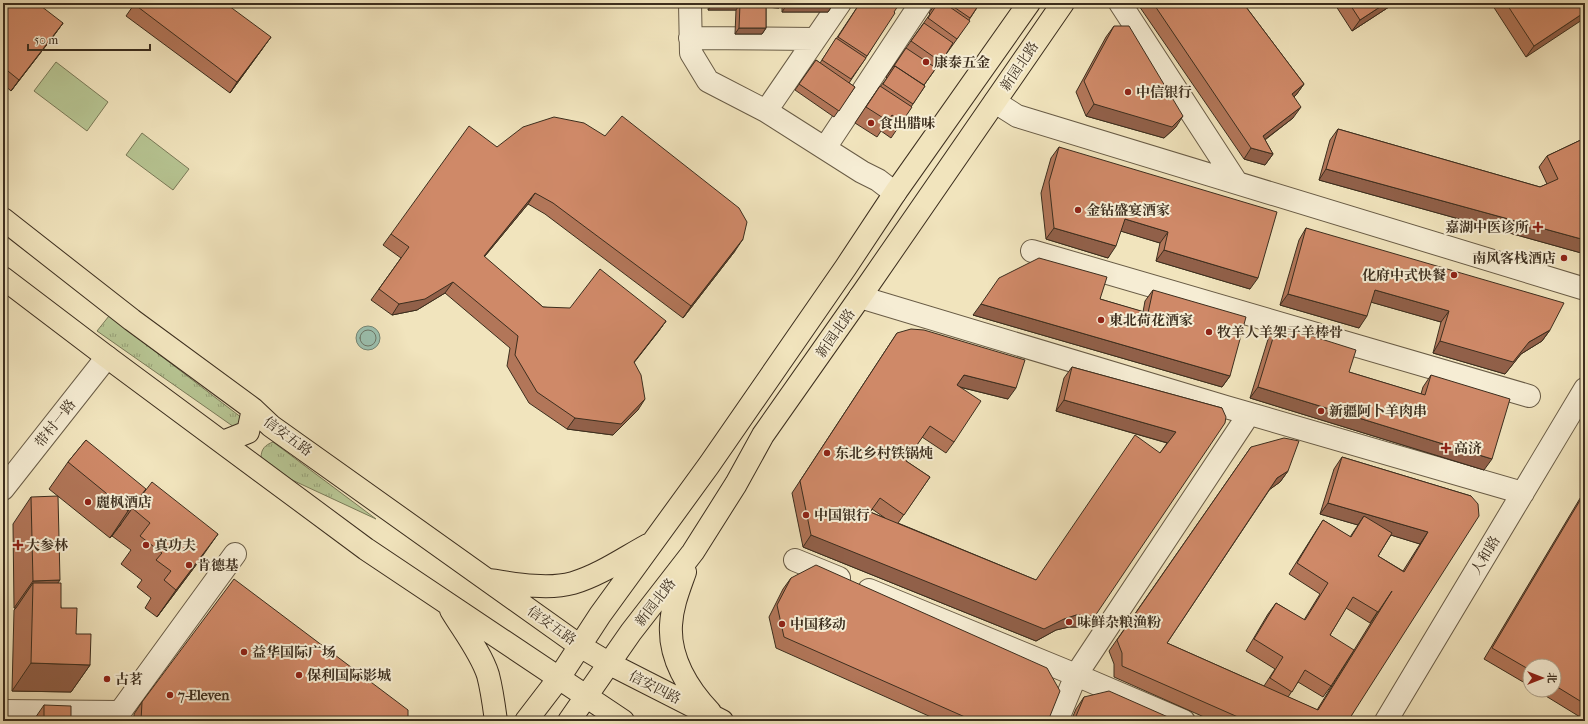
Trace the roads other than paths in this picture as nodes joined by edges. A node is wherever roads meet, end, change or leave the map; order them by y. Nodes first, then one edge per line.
1 (690, 3) edge
2 (840, 3) edge
3 (921, 3) edge
4 (1029, 3) edge
5 (1063, 3) edge
6 (1120, 3) edge
7 (690, 38) junction
8 (815, 39) junction
9 (995, 102) junction
10 (766, 111) junction
11 (825, 148) junction
12 (1237, 183) junction
13 (895, 193) junction
14 (3, 219) edge
15 (1032, 252) dead end
16 (3, 278) edge
17 (1585, 289) edge
18 (860, 297) junction
19 (107, 357) junction
20 (1585, 389) edge
21 (1529, 396) dead end
22 (253, 409) junction
23 (1249, 414) junction
24 (223, 442) junction
25 (709, 465) junction
26 (736, 484) junction
27 (3, 489) edge
28 (1523, 493) junction
29 (652, 542) junction
30 (693, 552) junction
31 (236, 554) dead end
32 (795, 560) dead end
33 (485, 579) junction
34 (447, 604) junction
35 (580, 646) junction
36 (610, 664) junction
37 (1076, 675) junction
38 (559, 678) junction
39 (585, 696) junction
40 (3, 711) edge
41 (720, 720) edge
42 (496, 721) edge
43 (526, 721) edge
44 (569, 721) edge
45 (623, 721) edge
46 (1057, 721) edge
47 (1184, 721) edge
48 (1386, 721) edge

1 - 7 street
2 - 8 street
3 - 11 street
4 - 13 main road, 新园北路
5 - 9 main road, 新园北路
6 - 12 street
7 - 8 street
7 - 10 street
8 - 10 street
9 - 12 street
9 - 18 main road, 新园北路
10 - 11 street
11 - 13 street
12 - 17 street
13 - 25 main road, 新园北路
14 - 22 main road, 信安五路
15 - 21 street
16 - 19 main road
18 - 23 street
18 - 26 main road, 新园北路
19 - 24 main road
19 - 27 street, 带村一路
20 - 28 street, 人和路
22 - 24 main road
22 - 33 main road, 信安五路
23 - 28 street
23 - 37 street
24 - 34 main road
25 - 26 main road
25 - 29 main road, 新园北路
26 - 30 main road, 新园北路
28 - 48 street, 人和路
29 - 33 main road
29 - 35 main road, 新园北路
30 - 36 main road, 新园北路
30 - 41 main road
31 - 40 street
32 - 37 street
33 - 35 main road, 信安五路
34 - 38 main road
34 - 42 main road
35 - 36 main road, 信安五路
35 - 38 main road, 新园北路
36 - 39 main road, 新园北路
36 - 41 main road, 信安四路
37 - 46 street
37 - 47 street
38 - 39 main road
38 - 43 main road, 新园北路
39 - 44 main road, 新园北路
39 - 45 main road

